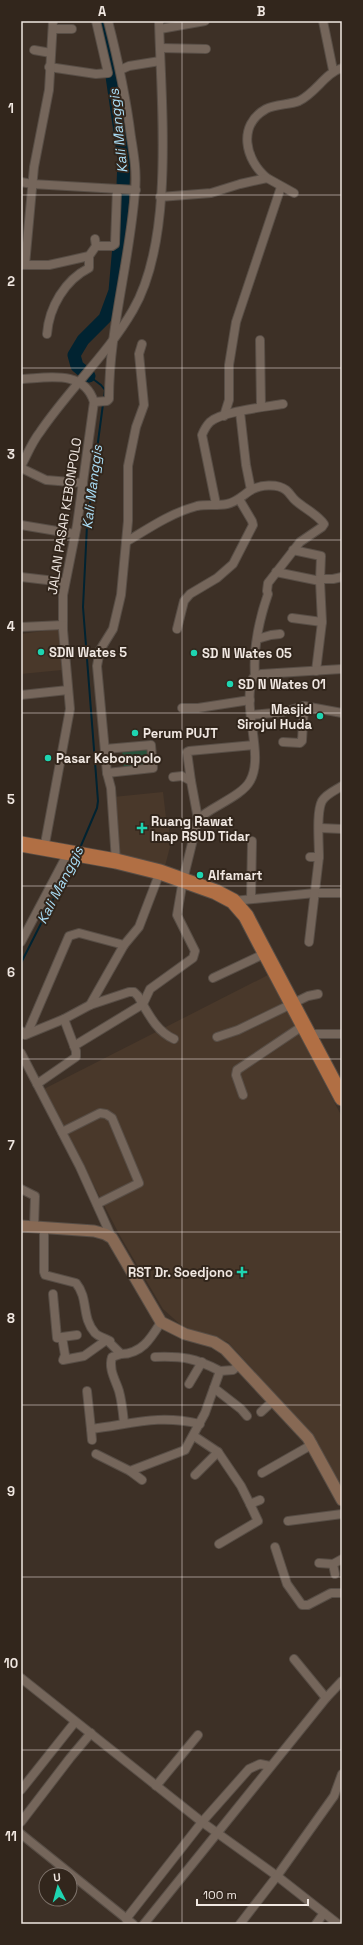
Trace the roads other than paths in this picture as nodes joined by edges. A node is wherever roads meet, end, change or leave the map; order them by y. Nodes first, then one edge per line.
1 (96, 21) edge
2 (108, 21) edge
3 (205, 21) edge
4 (323, 21) edge
5 (53, 25) edge
6 (160, 25) edge
7 (72, 28) dead end
8 (160, 48) junction
9 (206, 49) dead end
10 (34, 50) dead end
11 (51, 53) junction
12 (160, 61) junction
13 (49, 67) junction
14 (342, 68) edge
15 (120, 70) junction
16 (333, 70) junction
17 (267, 178) junction
18 (21, 182) edge
19 (32, 184) junction
20 (281, 187) junction
21 (118, 190) junction
22 (134, 190) junction
23 (294, 193) dead end
24 (160, 197) junction
25 (89, 256) junction
26 (23, 265) edge
27 (47, 334) dead end
28 (260, 340) dead end
29 (113, 342) junction
30 (142, 344) dead end
31 (21, 379) edge
32 (81, 379) junction
33 (229, 400) junction
34 (98, 402) junction
35 (283, 404) dead end
36 (261, 407) junction
37 (238, 412) junction
38 (224, 416) junction
39 (21, 467) edge
40 (83, 483) junction
41 (251, 490) junction
42 (239, 499) junction
43 (216, 504) junction
44 (21, 525) edge
45 (75, 534) junction
46 (126, 542) junction
47 (293, 550) junction
48 (276, 572) junction
49 (21, 577) edge
50 (342, 577) edge
51 (320, 580) junction
52 (64, 582) junction
53 (292, 618) dead end
54 (322, 622) junction
55 (63, 625) junction
56 (21, 627) edge
57 (177, 629) dead end
58 (280, 634) dead end
59 (257, 639) junction
60 (342, 669) edge
61 (316, 671) junction
62 (255, 676) junction
63 (68, 690) junction
64 (21, 695) edge
65 (250, 700) junction
66 (304, 706) junction
67 (182, 708) dead end
68 (342, 713) edge
69 (251, 715) junction
70 (283, 742) dead end
71 (254, 745) junction
72 (105, 749) junction
73 (107, 773) junction
74 (173, 777) dead end
75 (191, 781) junction
76 (342, 786) edge
77 (198, 819) junction
78 (320, 828) junction
79 (342, 829) edge
80 (252, 842) dead end
81 (21, 845) edge
82 (44, 849) junction
83 (74, 855) junction
84 (319, 856) junction
85 (310, 857) dead end
86 (116, 861) junction
87 (160, 872) junction
88 (184, 880) junction
89 (342, 893) edge
90 (315, 894) junction
91 (251, 900) junction
92 (233, 901) junction
93 (21, 942) edge
94 (308, 942) dead end
95 (124, 945) junction
96 (266, 953) junction
97 (214, 978) dead end
98 (318, 994) dead end
99 (143, 1004) junction
100 (90, 1005) junction
101 (293, 1005) junction
102 (64, 1018) junction
103 (307, 1030) junction
104 (23, 1034) edge
105 (342, 1034) edge
106 (218, 1037) dead end
107 (174, 1039) dead end
108 (74, 1046) junction
109 (22, 1059) edge
110 (37, 1084) junction
111 (243, 1095) dead end
112 (342, 1098) edge
113 (62, 1132) junction
114 (21, 1189) edge
115 (97, 1204) junction
116 (21, 1226) edge
117 (39, 1227) junction
118 (112, 1238) junction
119 (53, 1294) dead end
120 (161, 1322) junction
121 (89, 1330) dead end
122 (76, 1335) dead end
123 (62, 1337) junction
124 (100, 1344) junction
125 (121, 1354) junction
126 (155, 1357) dead end
127 (202, 1362) junction
128 (240, 1364) junction
129 (220, 1371) junction
130 (189, 1384) dead end
131 (214, 1388) junction
132 (87, 1391) dead end
133 (274, 1401) junction
134 (261, 1412) dead end
135 (247, 1416) dead end
136 (124, 1423) junction
137 (200, 1424) junction
138 (91, 1429) junction
139 (194, 1436) junction
140 (92, 1440) dead end
141 (312, 1444) junction
142 (218, 1452) junction
143 (96, 1454) dead end
144 (130, 1471) junction
145 (262, 1473) dead end
146 (195, 1475) dead end
147 (142, 1480) dead end
148 (260, 1500) dead end
149 (342, 1500) edge
150 (250, 1504) junction
151 (342, 1514) edge
152 (288, 1521) dead end
153 (219, 1544) dead end
154 (275, 1547) dead end
155 (342, 1559) edge
156 (319, 1563) dead end
157 (333, 1564) junction
158 (335, 1574) dead end
159 (342, 1593) edge
160 (294, 1659) dead end
161 (21, 1678) edge
162 (342, 1682) edge
163 (326, 1698) junction
164 (75, 1722) junction
165 (92, 1734) junction
166 (198, 1735) dead end
167 (270, 1766) junction
168 (342, 1774) edge
169 (156, 1786) junction
170 (21, 1790) edge
171 (21, 1822) edge
172 (202, 1822) junction
173 (217, 1833) junction
174 (21, 1834) edge
175 (277, 1876) junction
176 (324, 1913) junction
177 (126, 1919) junction
178 (133, 1924) edge
179 (144, 1924) edge
180 (240, 1924) edge
181 (316, 1924) edge
182 (338, 1924) edge

1 - 13 street
2 - 15 street
3 - 6 street
4 - 16 street
5 - 7 street
5 - 11 street
6 - 8 street
8 - 9 street
8 - 12 street
10 - 11 street
11 - 13 street
12 - 15 street
12 - 24 street
13 - 19 street
14 - 16 street
15 - 22 street
16 - 17 street
17 - 20 street
17 - 24 street
18 - 19 street
19 - 21 street
19 - 26 street
20 - 23 street
20 - 33 street
21 - 22 street
21 - 25 street
22 - 29 street
24 - 29 street
25 - 26 street
25 - 27 street
28 - 36 street
29 - 32 street
29 - 34 street, JALAN PASAR KEBONPOLO
30 - 46 street
31 - 32 street
32 - 34 street
32 - 39 street
33 - 37 street
33 - 38 street
34 - 40 street, JALAN PASAR KEBONPOLO
35 - 36 street
36 - 37 street
37 - 38 street
37 - 41 street
38 - 43 street
39 - 40 street
40 - 45 street, JALAN PASAR KEBONPOLO
41 - 42 street
41 - 47 street
42 - 43 street
42 - 57 street
43 - 46 street
44 - 45 street
45 - 52 street, JALAN PASAR KEBONPOLO
46 - 72 street
47 - 48 street
47 - 51 street
48 - 51 street
48 - 59 street
49 - 52 street
50 - 51 street
51 - 54 street
52 - 55 street, JALAN PASAR KEBONPOLO
53 - 54 street
54 - 61 street
55 - 56 street
55 - 63 street, JALAN PASAR KEBONPOLO
58 - 59 street
59 - 62 street
60 - 61 street
61 - 62 street
62 - 65 street
63 - 64 street
63 - 82 street, JALAN PASAR KEBONPOLO
65 - 67 street
65 - 69 street
66 - 68 street
66 - 69 street
66 - 70 street
69 - 71 street
71 - 75 street
71 - 77 street
72 - 73 street
72 - 73 street
73 - 86 street
74 - 75 street
75 - 77 street
76 - 78 street
77 - 88 street
78 - 79 street
78 - 84 street
80 - 91 street
81 - 82 highway
82 - 83 highway
83 - 86 highway
83 - 93 street
84 - 85 street
84 - 90 street
86 - 87 highway
87 - 88 highway
87 - 95 street
88 - 92 highway
88 - 99 street
89 - 90 street
90 - 91 street
90 - 94 street
91 - 92 street
92 - 96 highway
95 - 100 street
95 - 104 street
96 - 97 street
96 - 101 highway
98 - 101 street
99 - 100 street
99 - 107 street
99 - 108 street
100 - 102 street
101 - 103 highway
101 - 106 street
102 - 104 street
102 - 108 street
103 - 105 street
103 - 111 street
103 - 112 highway
108 - 110 street
109 - 110 street
110 - 113 street
113 - 115 street
113 - 115 street
114 - 117 street
115 - 118 street
116 - 117 street
117 - 118 street
117 - 125 street
118 - 120 street
119 - 123 street
120 - 125 street
120 - 128 street
121 - 124 street
122 - 123 street
123 - 124 street
124 - 125 street
125 - 136 street
126 - 127 street
127 - 129 street
127 - 130 street
128 - 129 street
128 - 133 street
129 - 131 street
131 - 135 street
131 - 137 street
132 - 138 street
133 - 134 street
133 - 141 street
136 - 137 street
136 - 138 street
137 - 139 street
138 - 140 street
139 - 142 street
139 - 144 street
141 - 145 street
141 - 149 street
142 - 146 street
142 - 150 street
143 - 144 street
144 - 147 street
148 - 150 street
150 - 153 street
151 - 152 street
154 - 159 street
155 - 157 street
156 - 157 street
157 - 158 street
160 - 163 street
161 - 164 street
162 - 163 street
163 - 167 street
164 - 165 street
164 - 170 street
165 - 169 street
165 - 171 street
166 - 169 street
167 - 172 street
167 - 173 street
168 - 175 street
169 - 172 street
172 - 173 street
172 - 177 street
173 - 175 street
173 - 179 street
174 - 177 street
175 - 176 street
175 - 180 street
176 - 181 street
176 - 182 street
177 - 178 street

